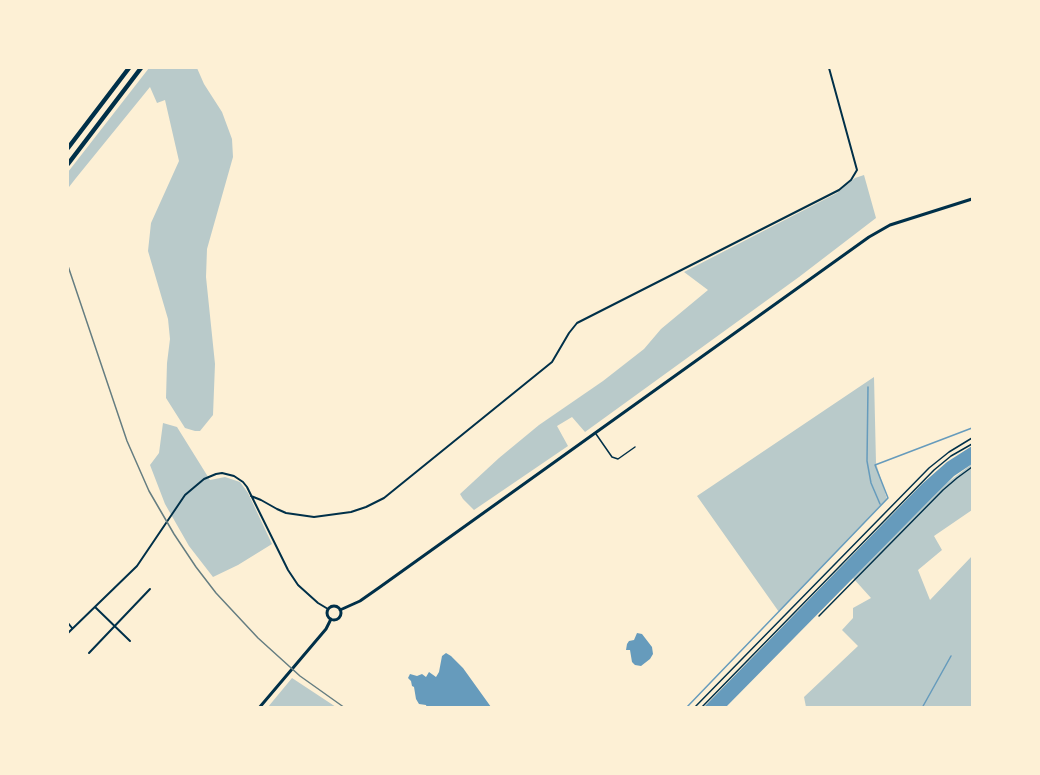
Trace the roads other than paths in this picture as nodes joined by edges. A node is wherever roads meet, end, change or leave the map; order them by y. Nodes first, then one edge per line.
1 (129, 68) edge
2 (141, 68) edge
3 (829, 68) edge
4 (68, 148) edge
5 (68, 164) edge
6 (972, 199) edge
7 (595, 433) junction
8 (635, 447) dead end
9 (251, 496) junction
10 (150, 589) dead end
11 (95, 607) junction
12 (328, 609) junction
13 (340, 610) junction
14 (332, 619) junction
15 (68, 623) edge
16 (115, 627) junction
17 (72, 628) junction
18 (68, 633) edge
19 (130, 641) dead end
20 (89, 653) dead end
21 (259, 708) edge

1 - 4 highway
2 - 5 highway
3 - 9 street
6 - 7 street
7 - 8 lane
7 - 13 street
9 - 11 street
9 - 12 street
10 - 16 street
11 - 16 street
11 - 17 street
12 - 13 street
12 - 14 street
13 - 14 street
14 - 21 street
15 - 17 street
16 - 19 street
16 - 20 street
17 - 18 street

